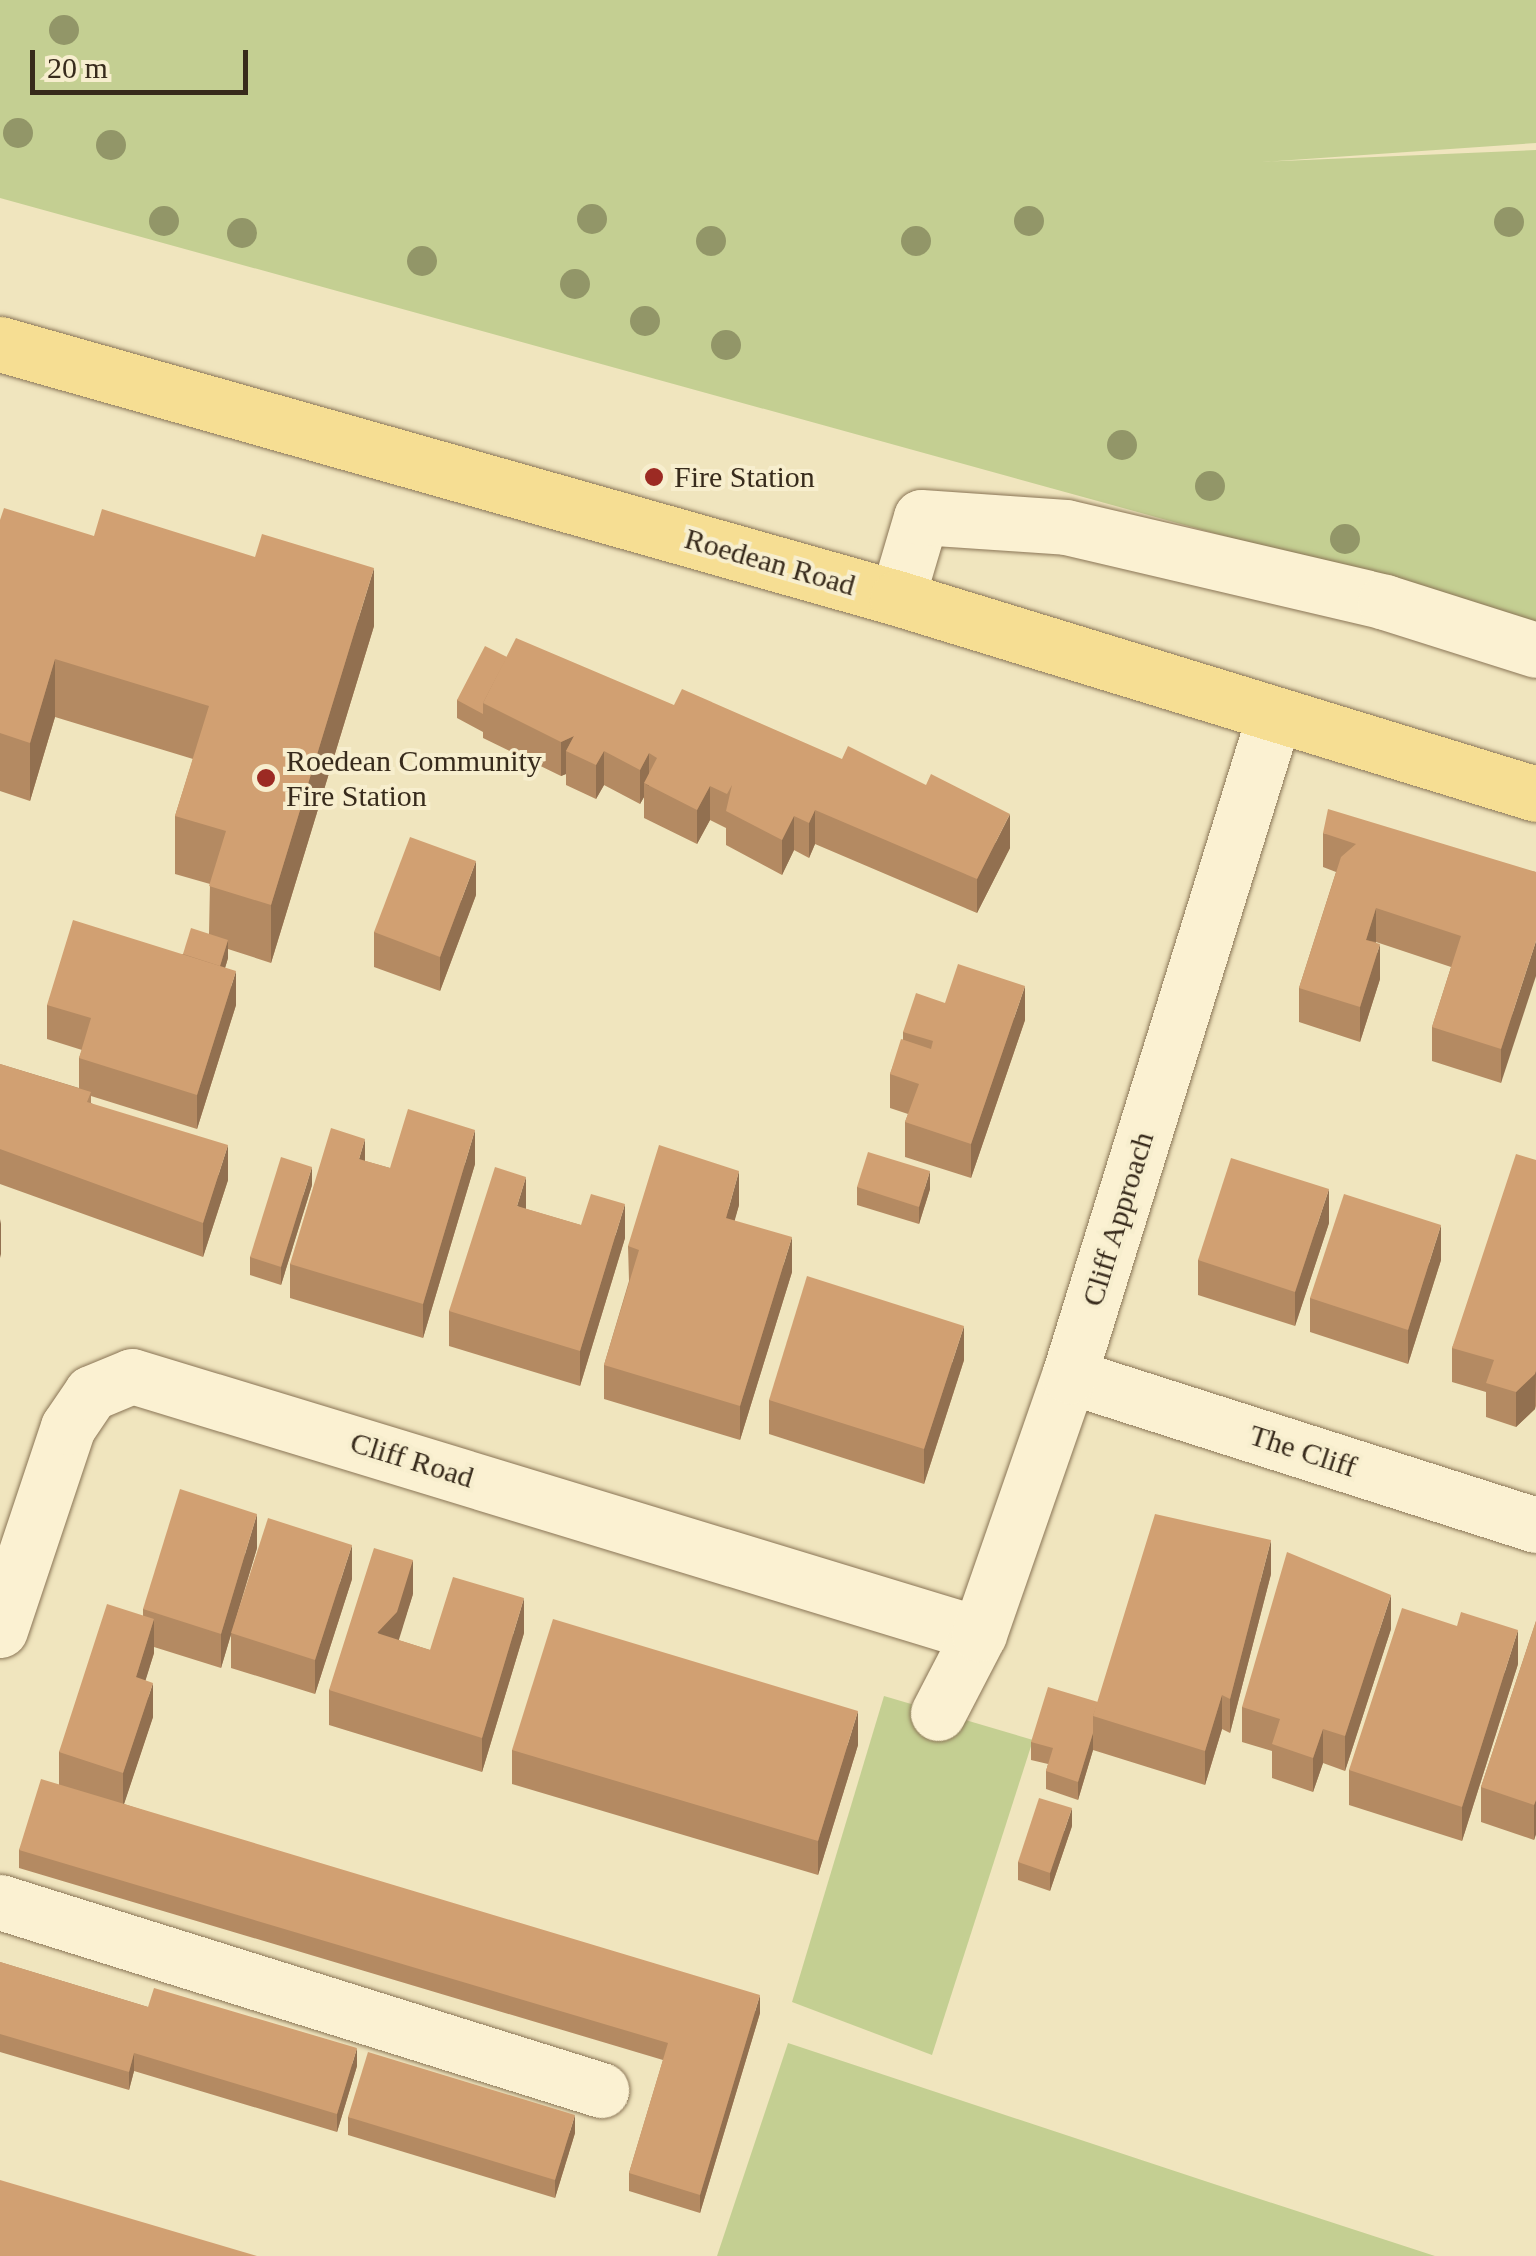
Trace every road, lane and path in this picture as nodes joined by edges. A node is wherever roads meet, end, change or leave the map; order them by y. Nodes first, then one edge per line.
1 (0, 344) edge
2 (897, 598) junction
3 (1536, 650) edge
4 (1274, 716) junction
5 (1536, 794) edge
6 (1070, 1376) junction
7 (1536, 1525) edge
8 (0, 1630) edge
9 (979, 1634) junction
10 (938, 1712) dead end
11 (0, 1902) edge
12 (602, 2090) dead end

1 - 2 main road, Roedean Road
2 - 3 street
2 - 4 main road, Roedean Road
4 - 5 main road, Roedean Road
4 - 6 street, Cliff Approach
6 - 7 street, The Cliff
6 - 9 street, Cliff Approach
8 - 9 street, Cliff Road
9 - 10 street, Cliff Approach
11 - 12 street

